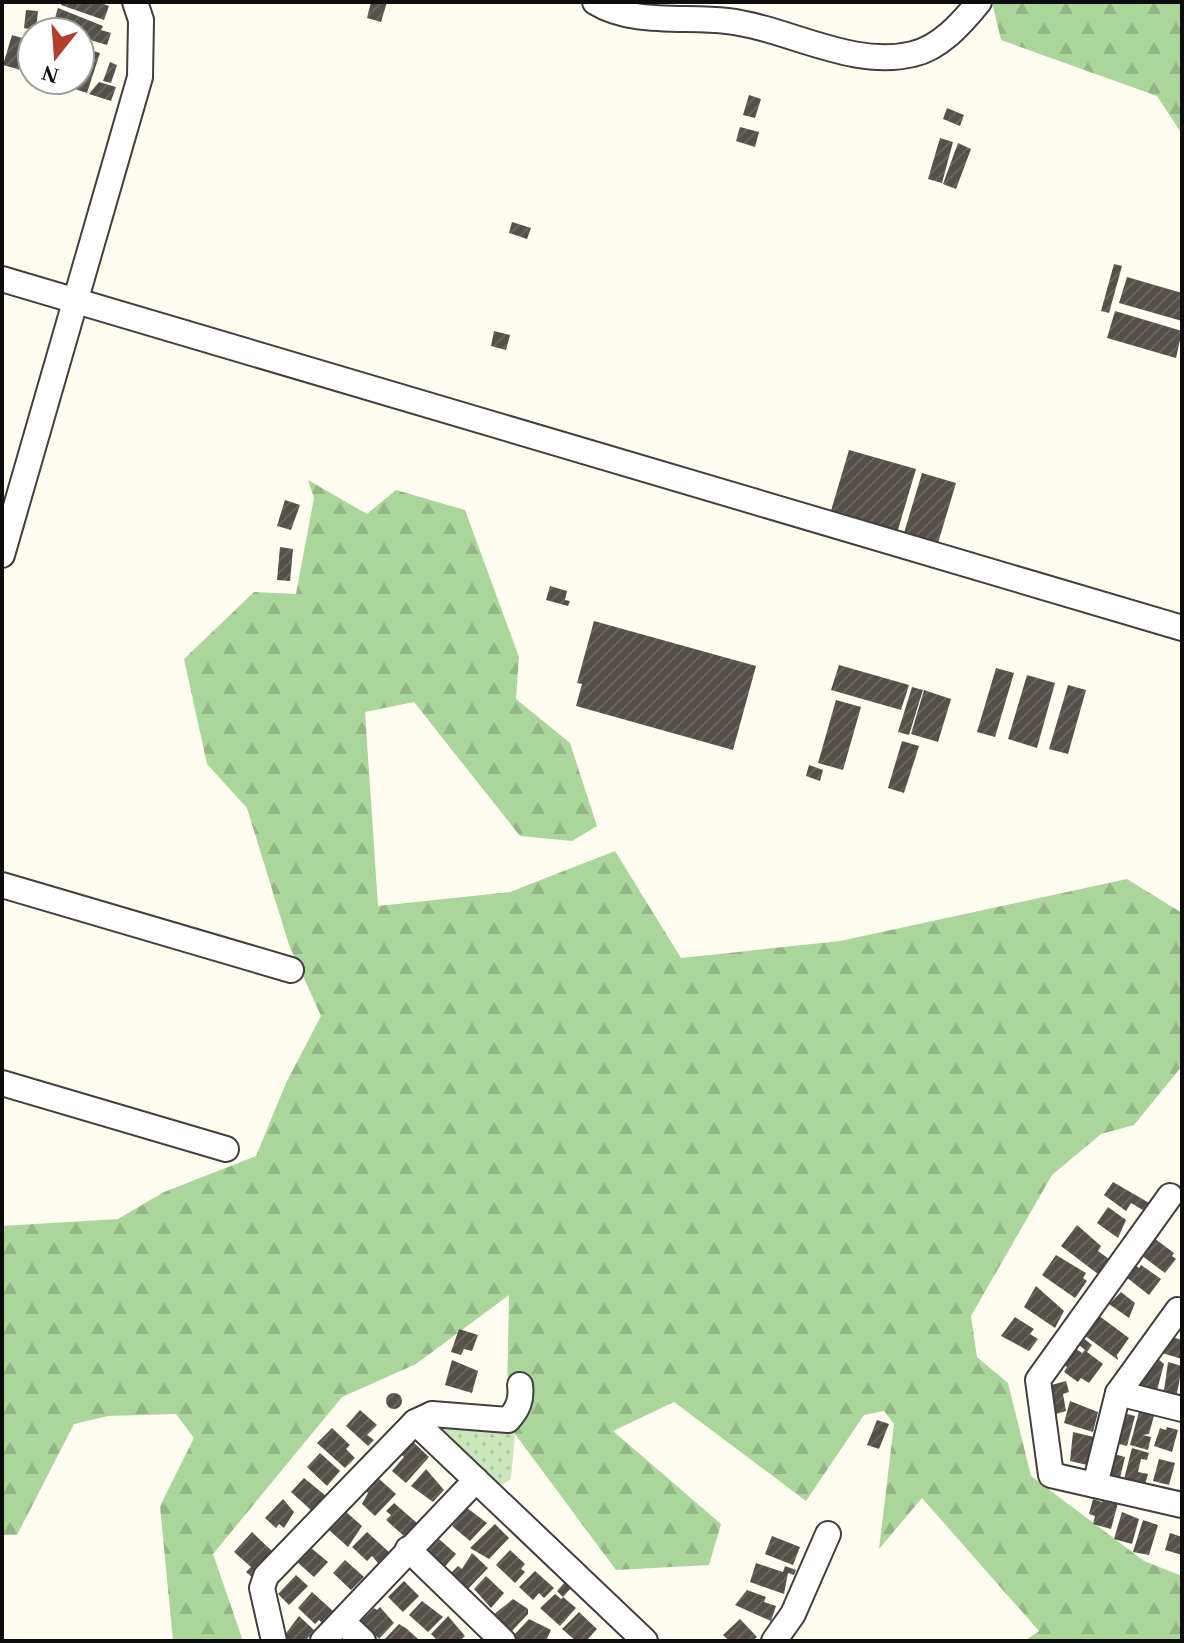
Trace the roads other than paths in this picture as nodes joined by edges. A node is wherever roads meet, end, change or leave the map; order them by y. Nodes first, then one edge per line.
1 (135, 2) edge
2 (595, 2) edge
3 (979, 2) edge
4 (2, 279) edge
5 (77, 301) junction
6 (2, 555) edge
7 (1182, 628) edge
8 (2, 885) edge
9 (291, 970) dead end
10 (2, 1083) edge
11 (226, 1149) dead end
12 (1170, 1196) dead end
13 (1182, 1311) edge
14 (520, 1385) dead end
15 (1118, 1393) junction
16 (1182, 1409) edge
17 (415, 1422) junction
18 (476, 1480) junction
19 (1095, 1485) junction
20 (1182, 1505) edge
21 (828, 1534) dead end
22 (408, 1549) junction
23 (343, 1622) junction
24 (274, 1641) edge
25 (323, 1641) edge
26 (363, 1641) edge
27 (503, 1641) edge
28 (645, 1641) edge
29 (774, 1641) edge

1 - 5 street
2 - 3 street
4 - 5 street
5 - 6 street
5 - 7 street
8 - 9 street
10 - 11 street
12 - 19 street
13 - 15 street
14 - 17 street
15 - 16 street
15 - 19 street
17 - 18 street
17 - 24 street
18 - 22 street
18 - 28 street
19 - 20 street
21 - 29 street
22 - 23 street
22 - 27 street
23 - 25 street
23 - 26 street

